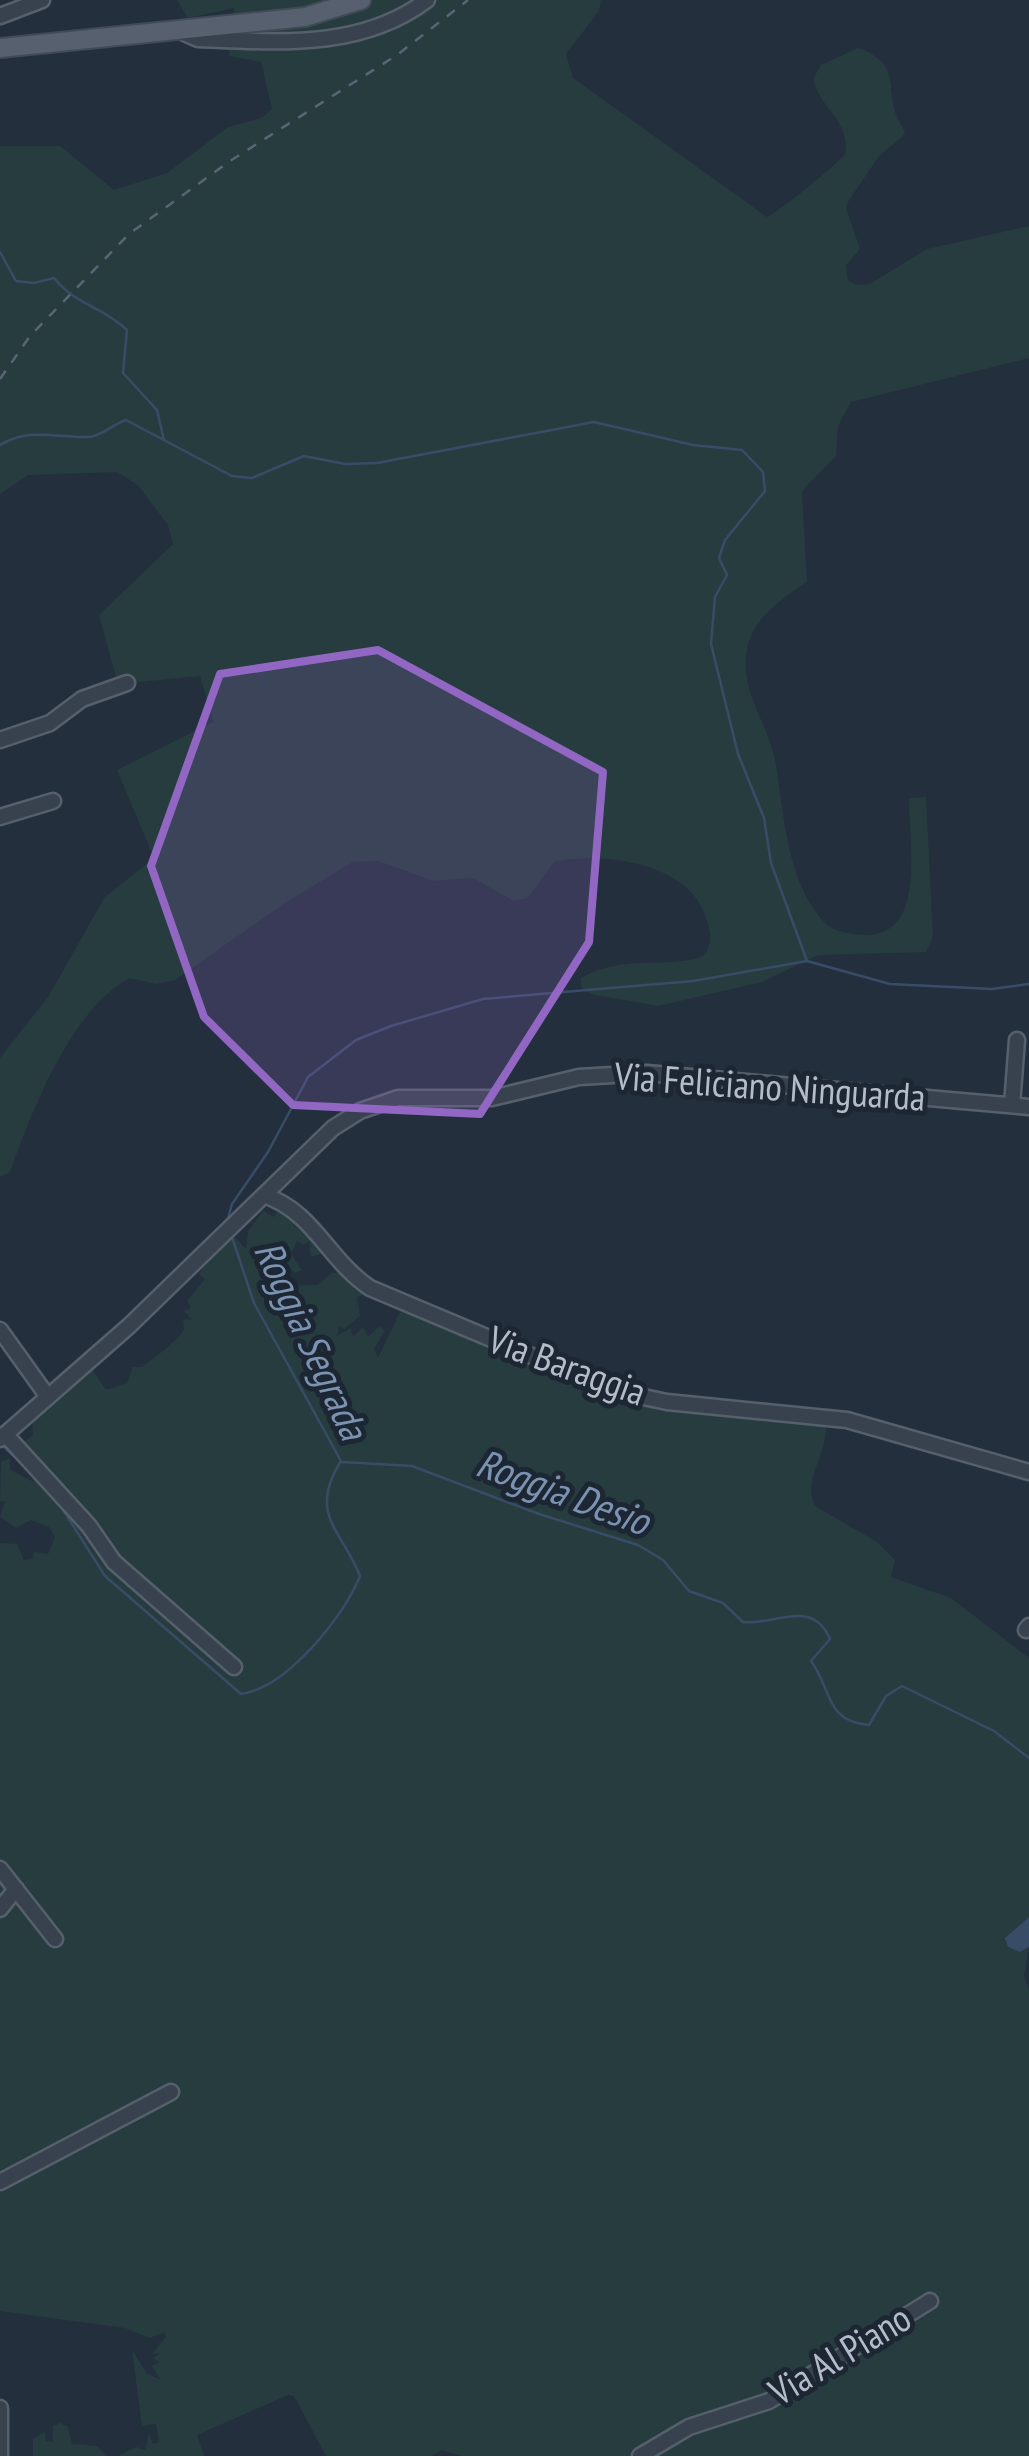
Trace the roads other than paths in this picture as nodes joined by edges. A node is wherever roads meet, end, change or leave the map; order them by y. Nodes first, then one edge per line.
1 (42, 0) edge
2 (361, 0) edge
3 (428, 0) edge
4 (0, 16) edge
5 (179, 30) junction
6 (0, 48) edge
7 (127, 684) dead end
8 (0, 740) edge
9 (53, 801) dead end
10 (0, 817) edge
11 (1017, 1040) dead end
12 (1012, 1105) junction
13 (1029, 1106) edge
14 (264, 1195) junction
15 (0, 1330) edge
16 (48, 1396) junction
17 (3, 1437) edge
18 (1029, 1472) edge
19 (234, 1667) dead end
20 (0, 1868) edge
21 (16, 1890) junction
22 (0, 1909) edge
23 (55, 1939) dead end
24 (171, 2092) dead end
25 (0, 2182) edge
26 (930, 2302) dead end
27 (0, 2408) edge
28 (0, 2456) edge
29 (640, 2456) edge

1 - 4 street
2 - 5 main road
3 - 5 street
5 - 6 main road
7 - 8 street
9 - 10 street
11 - 12 street
12 - 13 street, Via Feliciano Ninguarda
12 - 14 street, Via Feliciano Ninguarda
14 - 16 street, Via Feliciano Ninguarda
14 - 18 street, Via Baraggia
15 - 16 street
16 - 17 street, Via Feliciano Ninguarda
17 - 19 street
20 - 21 street
21 - 22 street
21 - 23 street
24 - 25 street
26 - 29 street, Via Al Piano
27 - 28 street

